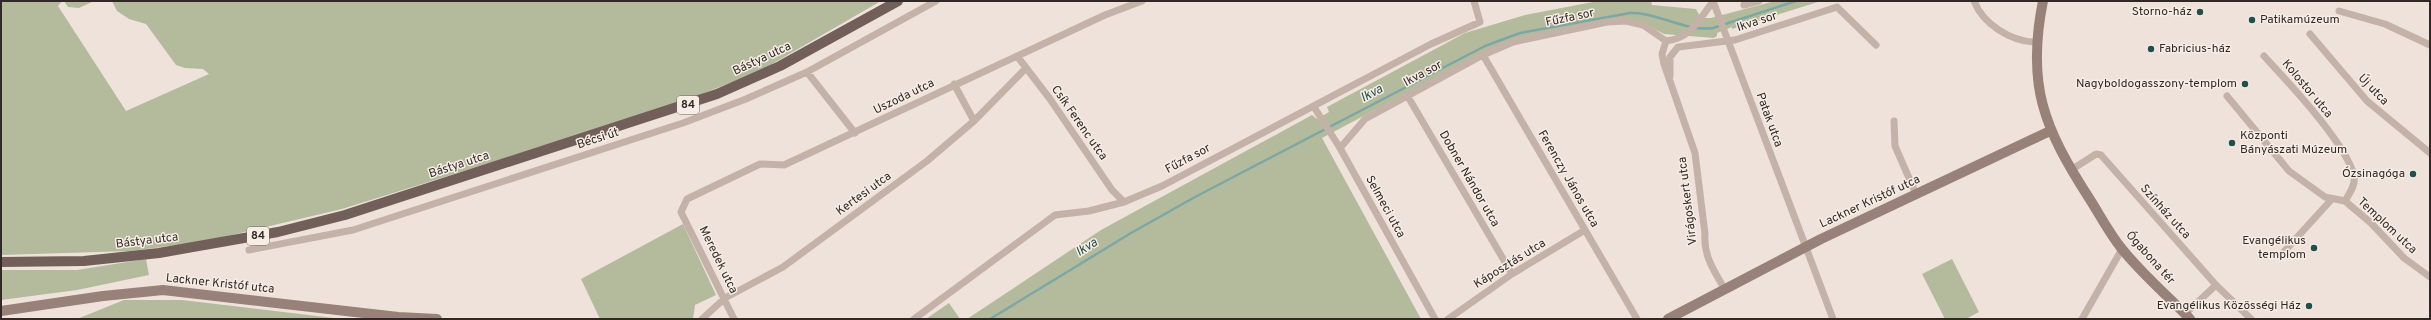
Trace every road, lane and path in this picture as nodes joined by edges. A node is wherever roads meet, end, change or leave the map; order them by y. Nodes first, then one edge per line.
1 (898, 1) edge
2 (936, 1) edge
3 (1142, 1) edge
4 (1474, 1) edge
5 (1760, 1) edge
6 (1974, 1) edge
7 (2043, 1) edge
8 (1713, 2) edge
9 (1744, 5) dead end
10 (2339, 11) dead end
11 (2310, 34) dead end
12 (1666, 41) junction
13 (1729, 42) junction
14 (2036, 42) junction
15 (1876, 45) dead end
16 (2430, 45) edge
17 (1483, 55) junction
18 (1017, 56) junction
19 (2264, 56) dead end
20 (1026, 68) junction
21 (807, 72) junction
22 (954, 84) junction
23 (1670, 84) junction
24 (1407, 95) junction
25 (2227, 96) dead end
26 (1314, 107) junction
27 (1894, 121) dead end
28 (974, 122) junction
29 (2050, 131) junction
30 (855, 133) junction
31 (1340, 148) junction
32 (2430, 153) edge
33 (2071, 170) junction
34 (1916, 194) junction
35 (2331, 200) junction
36 (2345, 201) junction
37 (1124, 202) junction
38 (681, 212) joint
39 (1585, 230) junction
40 (1804, 247) junction
41 (2122, 249) junction
42 (249, 250) dead end
43 (2281, 255) dead end
44 (1, 262) edge
45 (1512, 274) junction
46 (2430, 277) edge
47 (2216, 285) junction
48 (1725, 290) junction
49 (725, 298) junction
50 (1704, 302) junction
51 (1, 311) edge
52 (348, 311) junction
53 (1636, 316) edge
54 (2187, 316) edge
55 (397, 318) edge
56 (2083, 318) edge
57 (364, 319) edge
58 (437, 319) edge
59 (702, 319) edge
60 (734, 319) edge
61 (914, 319) edge
62 (1435, 319) edge
63 (1448, 319) edge
64 (1641, 319) edge
65 (1668, 319) edge
66 (1683, 319) edge
67 (1833, 319) edge
68 (2252, 319) edge

1 - 44 main road, Bástya utca / 84
2 - 21 street, Bécsi út
3 - 18 street, Uszoda utca
4 - 26 street, Fűzfa sor
5 - 9 street, Ikva sor
6 - 14 street
7 - 14 street, Ógabona tér
8 - 12 street
8 - 13 street, Patak utca
10 - 16 street
11 - 32 street, Új utca
12 - 17 street, Fűzfa sor
12 - 23 street, Virágoskert utca
13 - 15 street, Ikva sor
13 - 23 street, Virágoskert utca
13 - 40 street, Patak utca
14 - 29 street, Ógabona tér
17 - 24 street, Ikva sor
17 - 39 street, Ferenczy János utca
18 - 20 street, Csík Ferenc utca
18 - 22 street, Uszoda utca
19 - 36 street, Kolostor utca
20 - 28 street, Kertesi utca
20 - 37 street, Csík Ferenc utca
21 - 30 street
21 - 42 street, Bécsi út
22 - 28 street
22 - 30 street, Uszoda utca
23 - 48 street, Virágoskert utca
24 - 31 street, Ikva sor
24 - 45 street, Dobner Nándor utca
25 - 35 street, Templom utca
26 - 31 street, Selmeci utca
26 - 37 street, Fűzfa sor
27 - 34 street
28 - 49 street, Kertesi utca
29 - 33 street, Ógabona tér
29 - 34 street, Lackner Kristóf utca
30 - 38 street, Uszoda utca
31 - 62 street, Selmeci utca
33 - 41 street, Ógabona tér
33 - 47 street, Színház utca
34 - 40 street, Lackner Kristóf utca
35 - 36 street, Templom utca
35 - 43 street
36 - 46 street, Templom utca
37 - 61 street, Fűzfa sor
38 - 49 street, Meredek utca
39 - 45 street, Káposztás utca
39 - 53 street, Ferenczy János utca
40 - 48 street, Lackner Kristóf utca
40 - 67 street, Patak utca
41 - 54 street, Ógabona tér
41 - 56 street
45 - 63 street, Káposztás utca
47 - 54 street
47 - 68 street, Színház utca
48 - 50 street, Lackner Kristóf utca
49 - 59 street, Kertesi utca
49 - 60 street, Meredek utca
50 - 65 street, Lackner Kristóf utca
50 - 66 street, Lackner Kristóf utca
51 - 52 street, Lackner Kristóf utca
52 - 55 street, Lackner Kristóf utca
52 - 57 street
53 - 64 street, Ferenczy János utca
55 - 58 street, Lackner Kristóf utca

